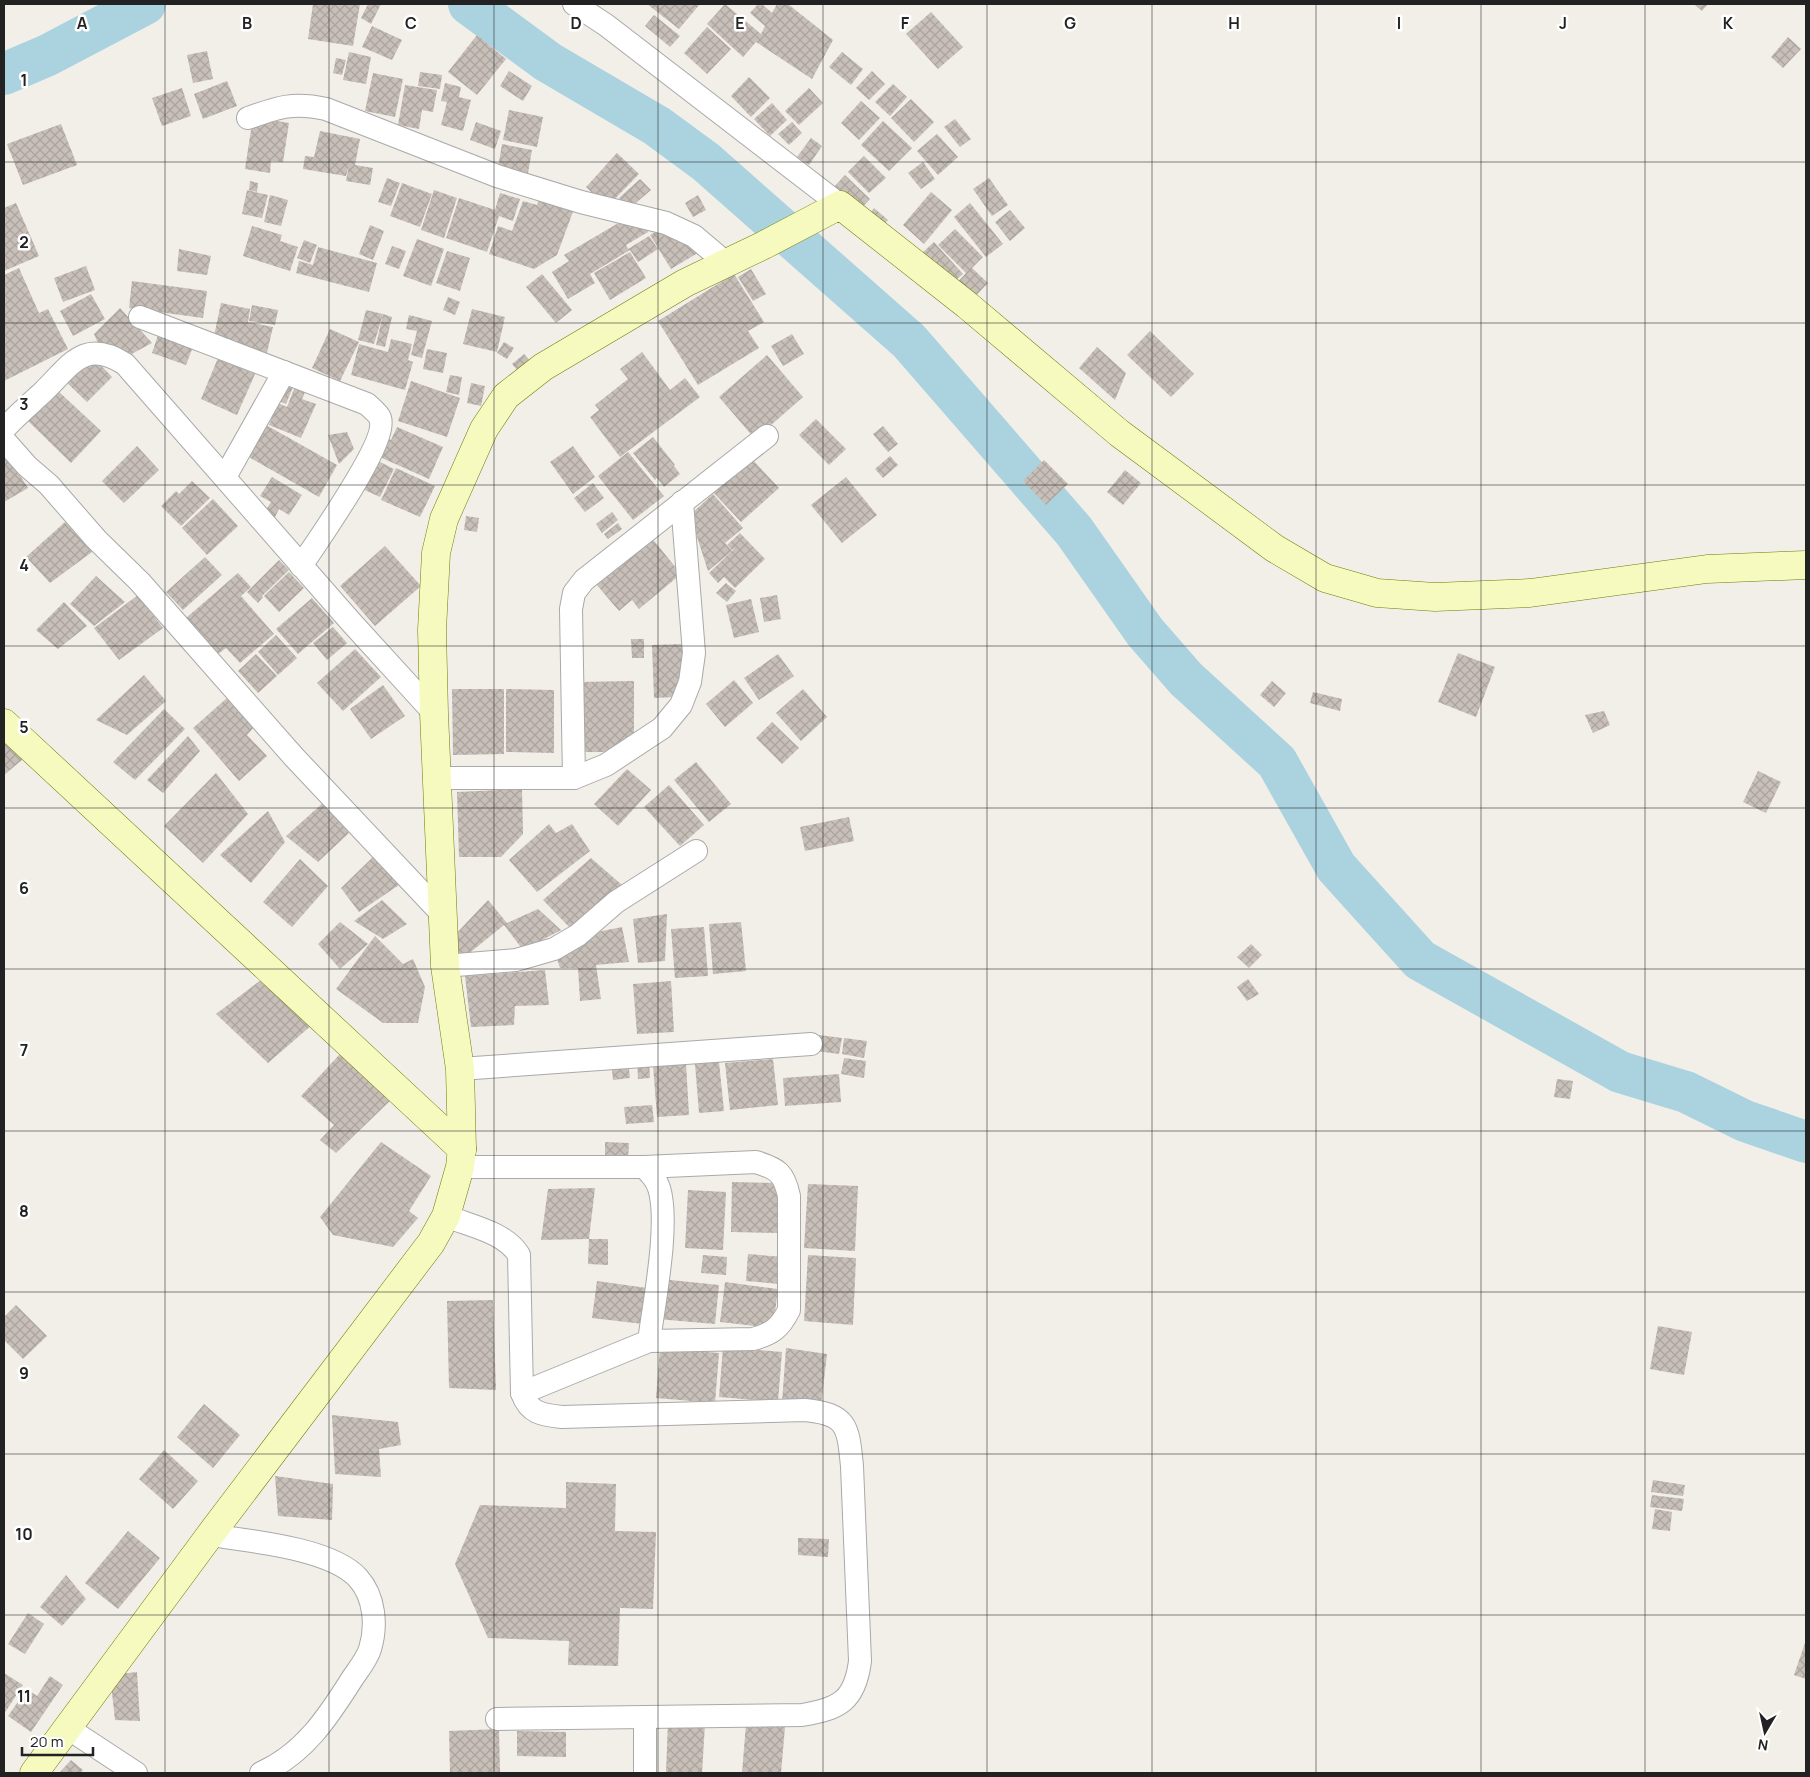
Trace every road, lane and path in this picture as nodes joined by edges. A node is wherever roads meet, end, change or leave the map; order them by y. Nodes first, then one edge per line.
1 (574, 4) edge
2 (248, 118) dead end
3 (840, 205) junction
4 (726, 263) junction
5 (140, 317) dead end
6 (284, 372) junction
7 (4, 429) edge
8 (767, 436) dead end
9 (4, 440) edge
10 (225, 477) junction
11 (682, 502) junction
12 (1806, 565) edge
13 (301, 566) junction
14 (434, 712) junction
15 (4, 723) edge
16 (438, 778) junction
17 (574, 778) junction
18 (696, 851) dead end
19 (442, 914) junction
20 (446, 966) junction
21 (811, 1044) dead end
22 (460, 1069) junction
23 (461, 1158) junction
24 (644, 1167) junction
25 (446, 1216) junction
26 (649, 1341) junction
27 (522, 1393) junction
28 (210, 1535) junction
29 (645, 1717) junction
30 (497, 1719) dead end
31 (66, 1727) junction
32 (34, 1773) edge
33 (136, 1773) edge
34 (261, 1773) edge
35 (645, 1773) edge

1 - 3 street
2 - 4 street
3 - 4 main road
3 - 12 main road
4 - 14 main road
5 - 6 street
6 - 10 street
6 - 13 street
7 - 10 street
8 - 11 street
9 - 19 street
10 - 13 street
11 - 17 street
11 - 17 street
13 - 14 street
14 - 16 main road
15 - 23 main road
16 - 17 street
16 - 19 main road
18 - 20 street
19 - 20 main road
20 - 22 main road
21 - 22 street
22 - 23 main road
23 - 24 street
23 - 25 main road
24 - 26 street
24 - 26 street
25 - 27 street
25 - 28 main road
26 - 27 street
27 - 29 street
28 - 31 main road
28 - 34 street
29 - 30 street
29 - 35 street
31 - 32 main road
31 - 33 street

